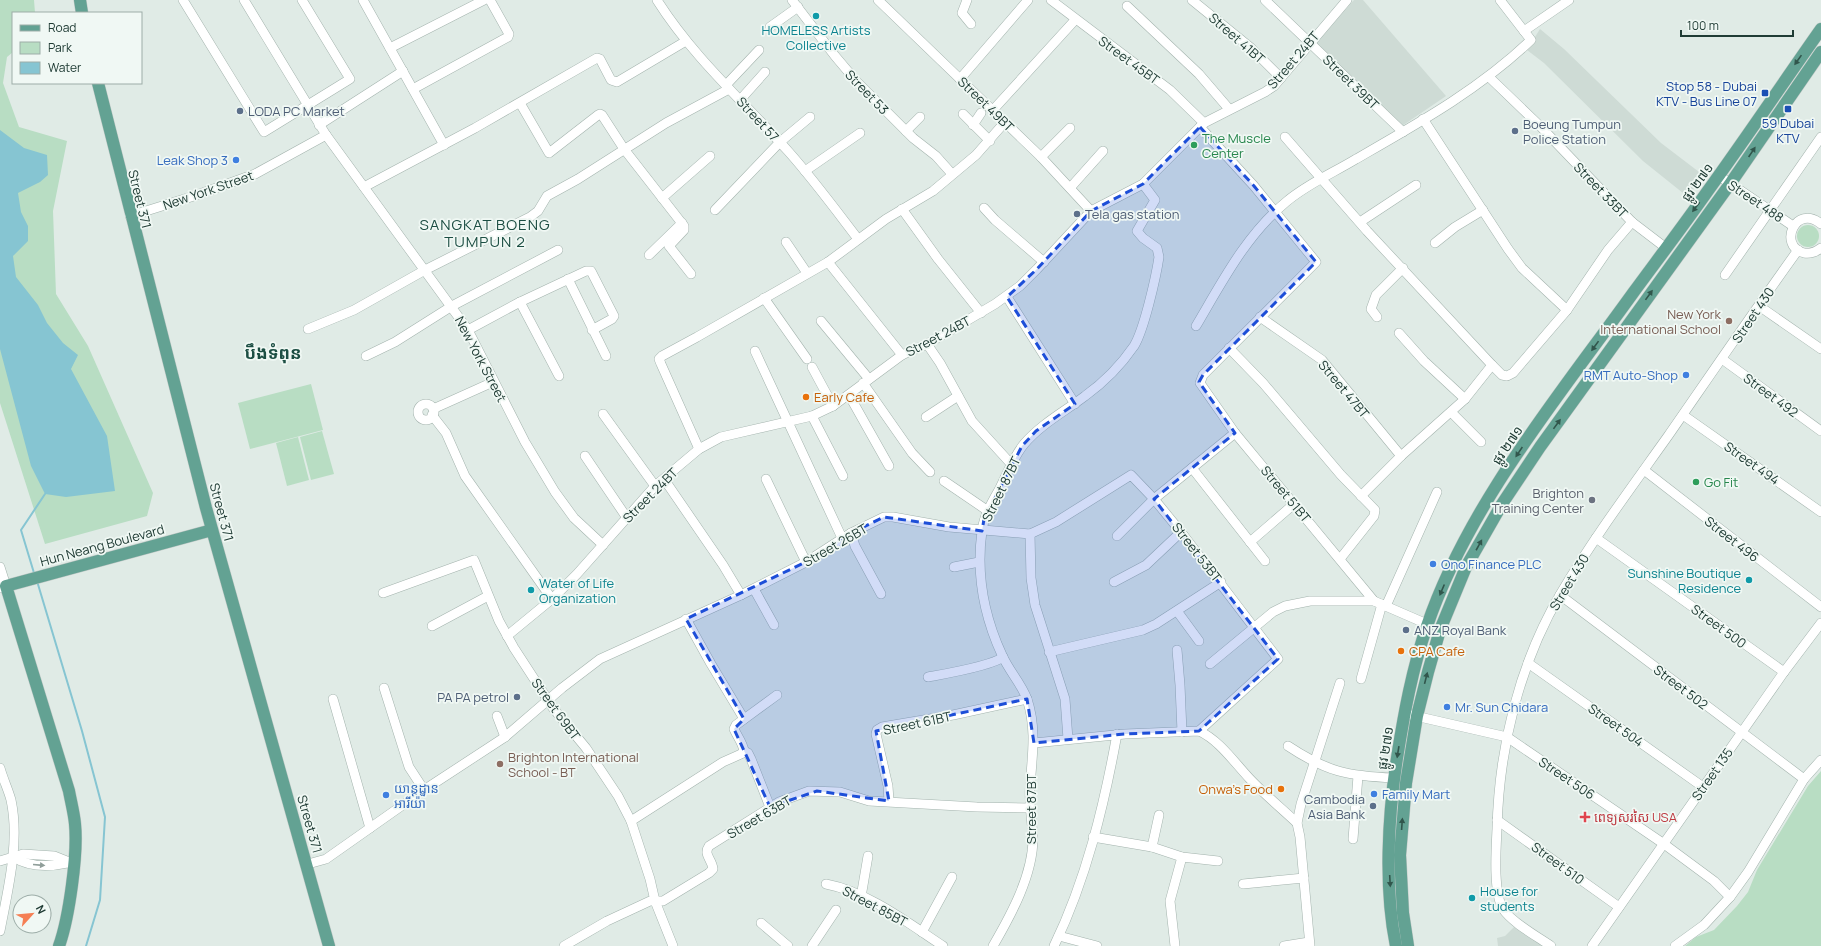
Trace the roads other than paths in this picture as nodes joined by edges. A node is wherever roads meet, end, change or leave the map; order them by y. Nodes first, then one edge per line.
1 (80, 0) edge
2 (183, 0) edge
3 (244, 0) edge
4 (302, 0) edge
5 (363, 0) edge
6 (484, 0) edge
7 (490, 0) edge
8 (657, 0) edge
9 (878, 0) edge
10 (967, 0) edge
11 (1028, 0) edge
12 (1051, 0) edge
13 (1192, 0) edge
14 (1265, 0) edge
15 (1500, 0) edge
16 (1569, 0) edge
17 (1341, 2) edge
18 (795, 4) edge
19 (1127, 6) dead end
20 (82, 12) edge
21 (1075, 20) junction
22 (971, 24) dead end
23 (770, 27) dead end
24 (1821, 29) edge
25 (1524, 31) junction
26 (686, 41) junction
27 (1310, 42) junction
28 (390, 48) junction
29 (759, 50) dead end
30 (1821, 52) edge
31 (403, 71) junction
32 (764, 72) dead end
33 (1489, 77) junction
34 (1281, 78) junction
35 (960, 79) junction
36 (98, 84) edge
37 (727, 87) junction
38 (413, 89) junction
39 (740, 100) junction
40 (520, 102) junction
41 (306, 106) junction
42 (1229, 109) junction
43 (993, 110) junction
44 (981, 113) dead end
45 (963, 114) dead end
46 (810, 117) dead end
47 (920, 117) dead end
48 (1423, 119) junction
49 (1005, 122) junction
50 (319, 125) junction
51 (973, 125) junction
52 (1202, 125) junction
53 (1070, 128) dead end
54 (906, 131) junction
55 (1403, 132) junction
56 (860, 133) dead end
57 (326, 135) junction
58 (1285, 137) dead end
59 (1821, 137) edge
60 (990, 141) junction
61 (780, 142) junction
62 (444, 145) junction
63 (624, 149) junction
64 (1103, 151) dead end
65 (710, 156) dead end
66 (1041, 157) junction
67 (805, 172) junction
68 (952, 174) junction
69 (1719, 176) junction
70 (1322, 180) junction
71 (1143, 184) junction
72 (1730, 184) junction
73 (1416, 185) dead end
74 (364, 187) junction
75 (1070, 188) junction
76 (662, 198) junction
77 (984, 208) dead end
78 (902, 209) junction
79 (715, 210) dead end
80 (1483, 210) junction
81 (1770, 210) junction
82 (1091, 211) junction
83 (1275, 212) junction
84 (130, 216) junction
85 (1820, 220) edge
86 (1360, 222) junction
87 (1632, 222) junction
88 (682, 223) junction
89 (1793, 226) junction
90 (858, 239) junction
91 (786, 242) dead end
92 (1435, 243) dead end
93 (1666, 248) junction
94 (1821, 248) edge
95 (558, 250) dead end
96 (1798, 250) junction
97 (649, 255) dead end
98 (828, 262) junction
99 (1044, 262) junction
100 (1403, 268) junction
101 (425, 270) junction
102 (808, 273) junction
103 (691, 274) dead end
104 (1725, 275) dead end
105 (568, 279) junction
106 (1007, 297) junction
107 (764, 298) junction
108 (520, 302) junction
109 (452, 306) junction
110 (1759, 306) junction
111 (1567, 310) junction
112 (981, 313) junction
113 (1260, 317) junction
114 (1377, 317) dead end
115 (821, 321) dead end
116 (1196, 326) dead end
117 (308, 329) dead end
118 (468, 330) junction
119 (592, 330) junction
120 (1399, 333) dead end
121 (927, 344) junction
122 (1229, 348) junction
123 (1821, 350) edge
124 (755, 351) dead end
125 (902, 355) junction
126 (366, 356) dead end
127 (606, 356) dead end
128 (807, 359) dead end
129 (1722, 359) junction
130 (1492, 365) junction
131 (812, 368) dead end
132 (559, 376) dead end
133 (866, 381) junction
134 (493, 382) junction
135 (849, 395) junction
136 (958, 396) junction
137 (1465, 399) junction
138 (1075, 404) junction
139 (833, 406) junction
140 (1451, 412) junction
141 (603, 414) dead end
142 (1683, 415) junction
143 (812, 416) junction
144 (926, 417) dead end
145 (787, 422) junction
146 (1821, 431) edge
147 (1235, 433) junction
148 (1481, 442) dead end
149 (699, 449) junction
150 (585, 456) dead end
151 (1401, 456) junction
152 (1012, 464) junction
153 (889, 466) dead end
154 (1192, 468) junction
155 (1644, 470) junction
156 (930, 472) dead end
157 (843, 476) dead end
158 (664, 478) junction
159 (766, 479) dead end
160 (1136, 480) joint
161 (944, 481) dead end
162 (655, 486) junction
163 (1437, 492) dead end
164 (1361, 496) junction
165 (1154, 499) junction
166 (1294, 504) junction
167 (988, 511) junction
168 (1821, 512) edge
169 (627, 518) junction
170 (212, 530) junction
171 (982, 531) junction
172 (1182, 532) junction
173 (851, 533) junction
174 (1030, 534) junction
175 (1117, 536) dead end
176 (842, 538) junction
177 (1596, 538) junction
178 (1250, 542) junction
179 (603, 545) junction
180 (1340, 559) junction
181 (1265, 561) dead end
182 (806, 562) junction
183 (979, 562) junction
184 (0, 567) edge
185 (954, 567) dead end
186 (1114, 582) dead end
187 (1221, 582) junction
188 (3, 587) edge
189 (754, 589) junction
190 (382, 593) dead end
191 (880, 594) dead end
192 (1560, 594) junction
193 (741, 595) junction
194 (488, 596) junction
195 (552, 599) junction
196 (1381, 604) junction
197 (1821, 607) edge
198 (1177, 611) junction
199 (686, 619) junction
200 (1821, 623) edge
201 (1428, 624) junction
202 (774, 625) dead end
203 (432, 626) dead end
204 (1255, 628) junction
205 (507, 636) junction
206 (1199, 641) dead end
207 (1177, 650) dead end
208 (1049, 652) junction
209 (1003, 657) junction
210 (1528, 663) junction
211 (1210, 664) dead end
212 (1784, 672) junction
213 (928, 677) dead end
214 (1360, 679) dead end
215 (1340, 683) dead end
216 (384, 688) dead end
217 (777, 694) dead end
218 (333, 699) dead end
219 (1027, 699) junction
220 (548, 701) junction
221 (1404, 713) junction
222 (497, 716) dead end
223 (1417, 716) junction
224 (744, 719) junction
225 (1199, 731) junction
226 (1182, 732) junction
227 (1741, 733) junction
228 (1117, 734) junction
229 (505, 737) junction
230 (1507, 737) junction
231 (1068, 739) junction
232 (1034, 743) junction
233 (1288, 746) dead end
234 (744, 751) junction
235 (1821, 760) edge
236 (1313, 763) junction
237 (0, 768) edge
238 (1358, 776) junction
239 (1394, 778) junction
240 (1804, 779) junction
241 (1703, 787) junction
242 (424, 790) junction
243 (889, 802) junction
244 (770, 807) junction
245 (1030, 808) junction
246 (1159, 815) dead end
247 (1497, 820) junction
248 (631, 821) junction
249 (1297, 823) junction
250 (370, 828) junction
251 (1093, 837) junction
252 (1353, 839) dead end
253 (1664, 844) junction
254 (1152, 847) junction
255 (868, 856) dead end
256 (13, 857) junction
257 (1182, 857) junction
258 (1218, 860) dead end
259 (0, 861) edge
260 (71, 864) junction
261 (308, 864) junction
262 (952, 877) dead end
263 (1304, 878) junction
264 (826, 884) dead end
265 (1243, 884) dead end
266 (861, 897) junction
267 (1730, 897) junction
268 (655, 901) junction
269 (1619, 907) junction
270 (836, 910) dead end
271 (761, 923) dead end
272 (0, 930) edge
273 (922, 932) junction
274 (1059, 936) junction
275 (1310, 944) edge
276 (59, 946) edge
277 (329, 946) edge
278 (564, 946) edge
279 (673, 946) edge
280 (788, 946) edge
281 (812, 946) edge
282 (942, 946) edge
283 (993, 946) edge
284 (1054, 946) edge
285 (1097, 946) edge
286 (1175, 946) edge
287 (1284, 946) edge
288 (1396, 946) edge
289 (1408, 946) edge
290 (1551, 946) edge
291 (1592, 946) edge
292 (1676, 946) edge

1 - 20 main road
2 - 41 street
3 - 41 street, New York Street
4 - 41 street
5 - 28 street
6 - 28 street
7 - 38 street
8 - 26 street, Street 57
9 - 35 street, Street 49BT
10 - 22 street
11 - 35 street
12 - 21 street, Street 45BT
13 - 34 street, Street 41BT
14 - 27 street, Street 39BT
15 - 25 street
16 - 25 street
17 - 27 street, Street 24BT
18 - 23 street
18 - 54 street, Street 53
19 - 42 street
21 - 43 street
21 - 52 street, Street 45BT
24 -> 69 main road, ផ្លូវ ២៧១
25 - 33 street
26 - 37 street, Street 57
26 - 40 street
27 - 34 street, Street 24BT
27 - 55 street, Street 39BT
28 - 31 street
29 - 37 street
72 -> 30 main road, ផ្លូវ ២៧១
31 - 38 street
31 - 50 street
32 - 39 street
33 - 48 street
33 - 87 street, Street 33BT
34 - 42 street, Street 24BT
35 - 43 street, Street 49BT
36 - 84 main road, Street 371
37 - 39 street, Street 57
37 - 63 street
38 - 62 street
39 - 61 street, Street 57
40 - 62 street
40 - 63 street
41 - 50 street, New York Street
42 - 52 street, Street 24BT
43 - 49 street, Street 49BT
44 - 51 street
45 - 51 street
46 - 61 street
47 - 54 street
48 - 55 street
48 - 80 street
49 - 60 street
49 - 66 street, Street 49BT
50 - 57 street, New York Street
51 - 60 street
52 - 71 street, Street 24BT
52 - 83 street, Street 45BT
53 - 66 street
54 - 68 street, Street 53
55 - 70 street
56 - 67 street
57 - 74 street, New York Street
57 - 84 street, New York Street
58 - 70 street
59 - 81 street
60 - 68 street
61 - 67 street, Street 57
61 - 79 street
62 - 74 street
63 - 76 street
63 - 101 street
64 - 75 street
65 - 76 street
66 - 75 street, Street 49BT
67 - 90 street, Street 57
68 - 78 street
69 - 72 street, Street 488
69 -> 93 main road, ផ្លូវ ២៧១
70 - 83 street
70 - 86 street
71 - 82 street, Street 24BT
71 - 138 street, Street 87BT
72 - 81 street, Street 488
223 -> 72 main road, ផ្លូវ ២៧១
73 - 86 street
74 - 101 street, New York Street
75 - 82 street, Street 49BT
76 - 88 street
77 - 99 street
78 - 90 street
78 - 112 street
80 - 92 street
80 - 111 street
81 - 89 street, Street 488
81 - 104 street
82 - 99 street, Street 24BT
83 - 113 street, Street 45BT
83 - 116 street
84 - 170 main road, Street 371
85 - 89 street
86 - 100 street
87 - 93 street, Street 33BT
87 - 111 street
88 - 97 street
88 - 103 street
89 - 96 street
90 - 98 street
91 - 102 street
93 -> 201 main road, ផ្លូវ ២៧១
94 - 96 street
95 - 109 street
96 - 110 street, Street 430
98 - 102 street
98 - 125 street
99 - 106 street, Street 24BT
100 - 114 street
100 - 130 street
101 - 109 street, New York Street
101 - 117 street
102 - 107 street
105 - 108 street
105 - 119 street
105 - 119 street
106 - 112 street, Street 24BT
106 - 138 street
107 - 128 street
107 - 149 street
108 - 118 street
108 - 132 street
109 - 118 street, New York Street
109 - 126 street
110 - 123 street
110 - 129 street, Street 430
111 - 130 street
112 - 121 street, Street 24BT
113 - 122 street
113 - 151 street, Street 47BT
115 - 133 street
118 - 134 street, New York Street
119 - 127 street
120 - 137 street
121 - 125 street, Street 24BT
121 - 136 street
122 - 147 street, Street 51BT
122 - 164 street
124 - 145 street
125 - 133 street, Street 24BT
129 - 142 street, Street 430
129 - 146 street, Street 492
130 - 137 street
131 - 139 street
133 - 135 street, Street 24BT
133 - 156 street
134 - 179 street, New York Street
134 - 195 street
135 - 139 street, Street 24BT
135 - 153 street
136 - 144 street
136 - 152 street
137 - 140 street
138 - 152 street, Street 87BT
139 - 143 street, Street 24BT
140 - 148 street
140 - 151 street
141 - 162 street
142 - 155 street, Street 430
142 - 168 street, Street 494
143 - 145 street, Street 24BT
143 - 157 street
145 - 149 street, Street 24BT
145 - 176 street
147 - 154 street
147 - 166 street, Street 51BT
149 - 158 street, Street 24BT
150 - 169 street
151 - 164 street
152 - 167 street, Street 87BT
154 - 165 street
154 - 178 street
155 - 177 street, Street 430
155 - 197 street, Street 496
158 - 162 street, Street 24BT
158 - 193 street
159 - 182 street
160 - 165 street, Street 53BT
160 - 174 street, Street 26BT
161 - 167 street
162 - 169 street, Street 24BT
163 - 196 street
164 - 180 street
165 - 172 street, Street 53BT
165 - 175 street
166 - 178 street
166 - 180 street, Street 51BT
167 - 171 street, Street 87BT
169 - 179 street, Street 24BT
170 - 188 main road, Hun Neang Boulevard
170 - 261 main road, Street 371
171 - 173 street, Street 26BT
171 - 174 street, Street 26BT
171 - 183 street, Street 87BT
172 - 186 street
172 - 187 street, Street 53BT
173 - 176 street, Street 26BT
173 - 191 street
174 - 208 street
176 - 182 street, Street 26BT
177 - 192 street, Street 430
177 - 212 street, Street 500
178 - 181 street
179 - 195 street, Street 24BT
180 - 196 street, Street 51BT
182 - 189 street, Street 26BT
183 - 185 street
183 - 209 street, Street 87BT
184 - 188 street
187 - 198 street
187 - 204 street, Street 53BT
188 - 260 main road
189 - 193 street, Street 26BT
189 - 202 street
190 - 194 street, Street 69BT
192 - 210 street, Street 430
192 - 227 street, Street 502
193 - 199 street, Street 26BT
194 - 203 street
194 - 205 street, Street 69BT
195 - 205 street, Street 24BT
196 - 201 street
196 - 204 street
196 - 214 street
198 - 206 street
198 - 208 street
199 - 220 street, Street 26BT
199 - 224 street
200 - 212 street, Street 135
201 - 221 main road, ផ្លូវ ២៧១
204 - 211 street
204 - 225 street, Street 53BT
205 - 220 street, Street 69BT
207 - 226 street
208 - 231 street
209 - 213 street
209 - 219 street, Street 87BT
210 - 230 street, Street 430
210 - 241 street, Street 504
212 - 227 street, Street 135
215 - 236 street
216 - 242 street
217 - 224 street
218 - 250 street
219 - 232 street, Street 87BT
219 - 243 street, Street 61BT
220 - 229 street, Street 26BT
220 - 248 street, Street 69BT
221 - 223 street, Street 506
221 -> 239 main road, ផ្លូវ ២៧១
222 - 229 street
223 - 230 street, Street 506
289 -> 223 main road, ផ្លូវ ២៧១
224 - 234 street
225 - 226 street
225 - 249 street
226 - 228 street
227 - 240 street, Street 502
227 - 241 street, Street 135
228 - 231 street
228 - 251 street
229 - 242 street, Street 26BT
230 - 247 street, Street 430
230 - 253 street, Street 506
231 - 232 street
232 - 245 street, Street 87BT
233 - 236 street
234 - 244 street
234 - 248 street
235 - 240 street
236 - 238 street
236 - 249 street
237 - 256 street
238 - 239 street
238 - 252 street
239 -> 288 main road, ផ្លូវ ២៧១
240 - 267 street
241 - 253 street, Street 135
242 - 250 street, Street 26BT
243 - 244 street, Street 63BT
243 - 245 street, Street 63BT
244 - 268 street, Street 63BT
245 - 283 street, Street 87BT
246 - 254 street
247 - 269 street, Street 510
247 - 290 street, Street 430
248 - 268 street, Street 69BT
249 - 263 street
250 - 261 street, Street 26BT
251 - 254 street
251 - 274 street
253 - 267 street, Street 506
253 - 269 street, Street 135
254 - 257 street
255 - 266 street
256 - 259 street
256 - 260 street
256 - 272 street
257 - 258 street
257 - 286 street
260 - 276 main road
261 - 277 main road, Street 371
262 - 273 street
263 - 265 street
263 - 275 street
264 - 266 street, Street 85BT
266 - 273 street, Street 85BT
267 - 292 street
268 - 278 street, Street 63BT
268 - 279 street, Street 69BT
269 - 291 street, Street 135
270 - 281 street
271 - 280 street
273 - 282 street, Street 85BT
274 - 284 street
274 - 285 street
275 - 287 street

